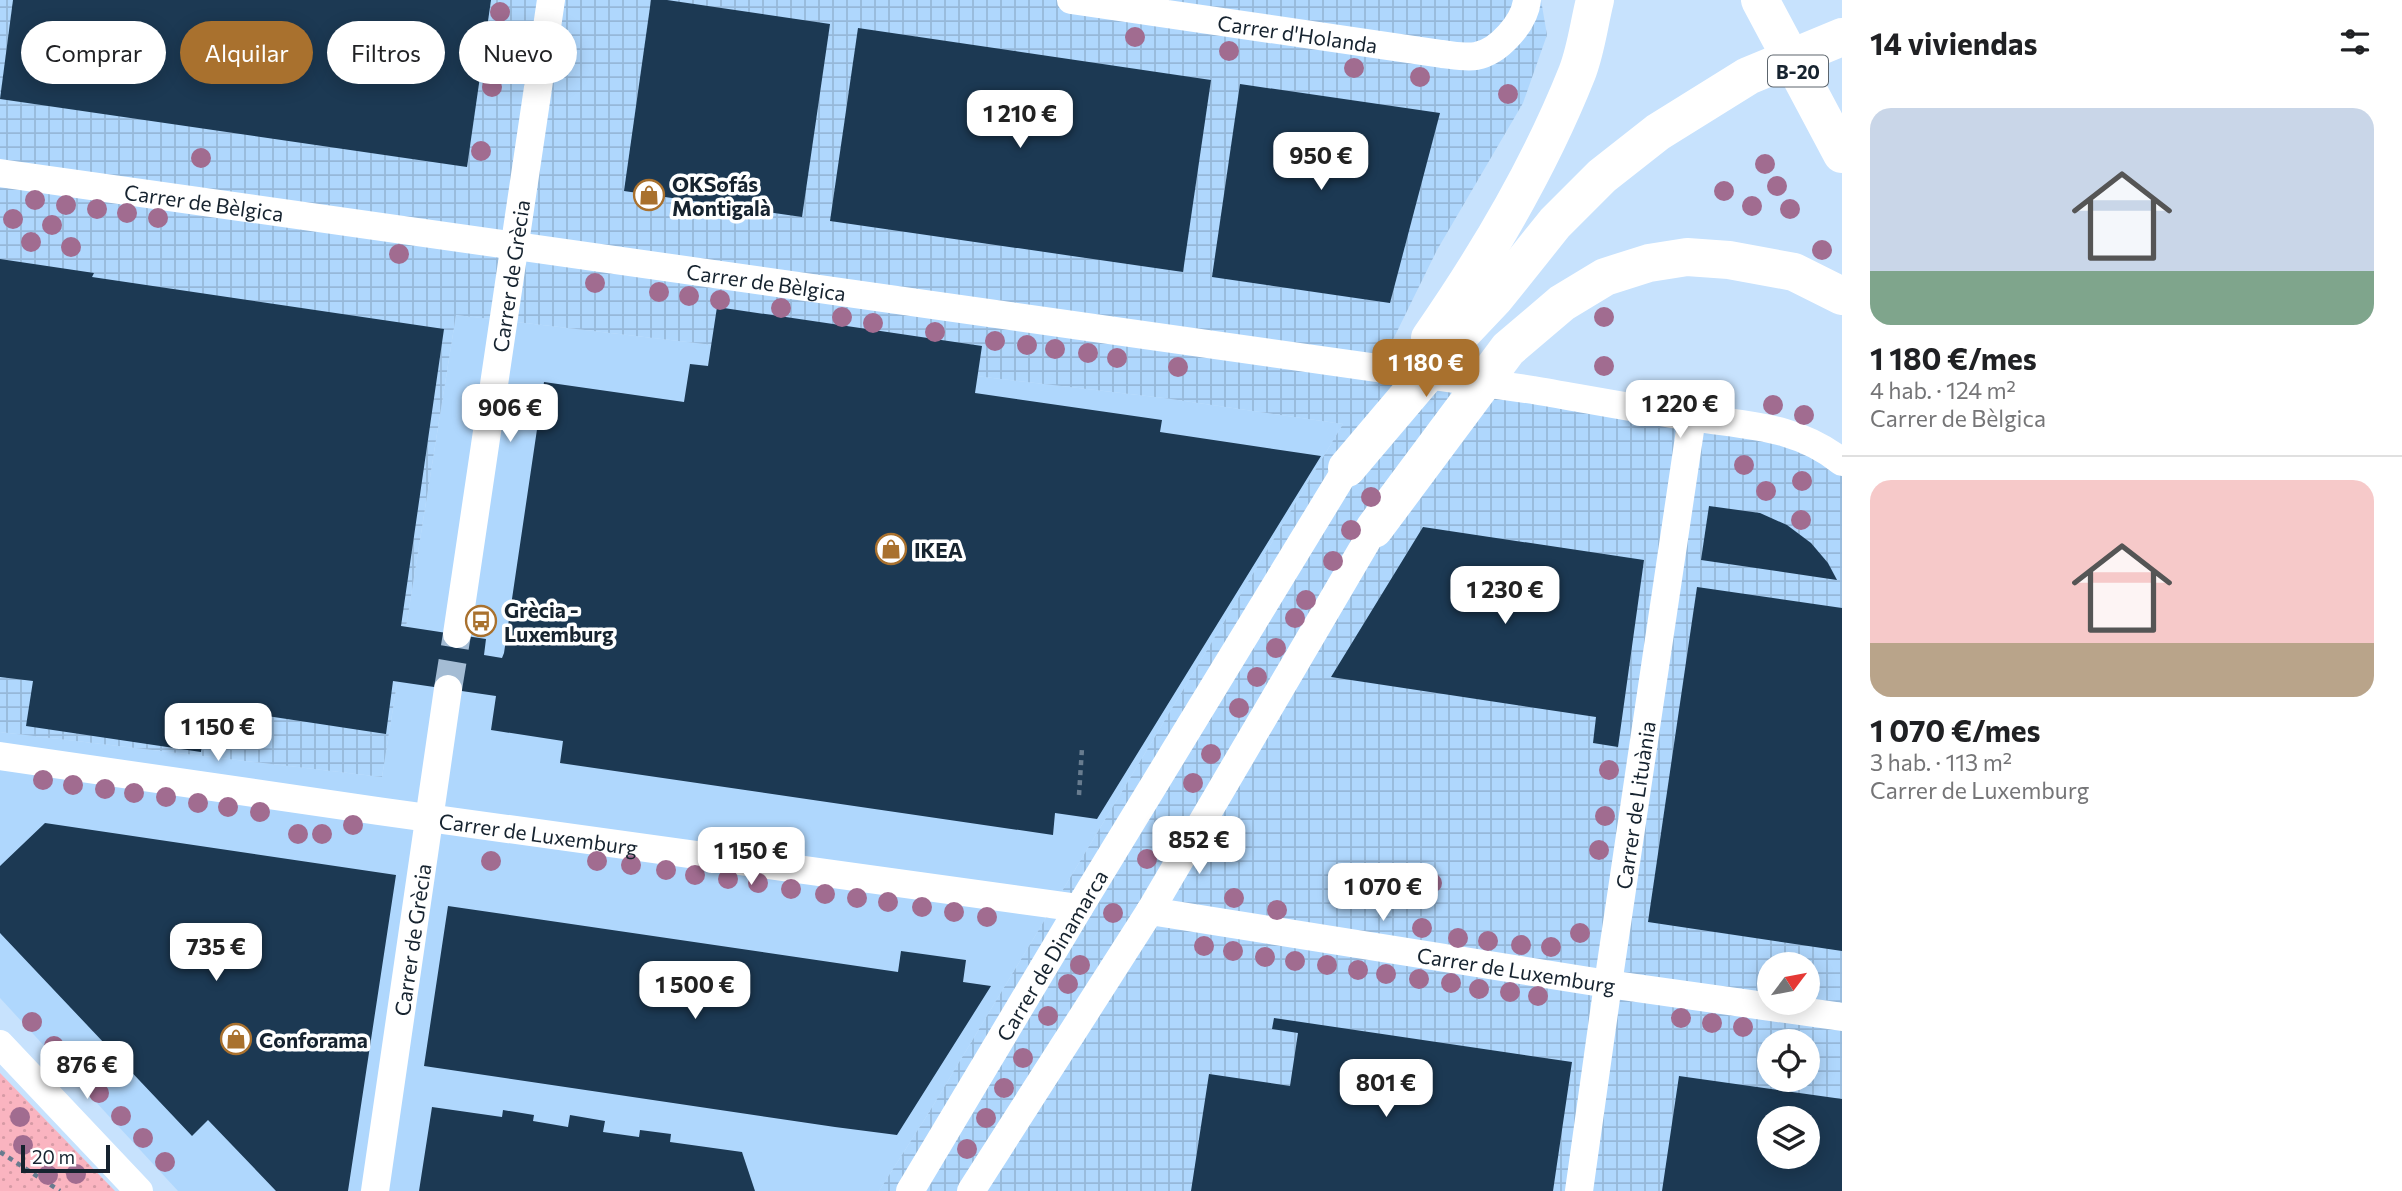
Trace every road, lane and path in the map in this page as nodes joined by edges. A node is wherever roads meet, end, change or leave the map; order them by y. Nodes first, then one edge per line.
1 (551, 0) edge
2 (1071, 0) edge
3 (1527, 0) edge
4 (1595, 0) edge
5 (1760, 0) edge
6 (1842, 37) edge
7 (1839, 148) edge
8 (0, 173) edge
9 (515, 246) junction
10 (1842, 296) edge
11 (1495, 298) junction
12 (1692, 417) junction
13 (1842, 462) edge
14 (1347, 468) junction
15 (1374, 529) junction
16 (457, 634) tunnel mouth
17 (448, 689) tunnel mouth
18 (1082, 748) dead end
19 (0, 756) edge
20 (1079, 795) dead end
21 (429, 818) junction
22 (1079, 908) junction
23 (1150, 911) junction
24 (1608, 984) junction
25 (1842, 1017) edge
26 (0, 1044) edge
27 (0, 1152) edge
28 (60, 1191) edge
29 (139, 1191) edge
30 (375, 1191) edge
31 (910, 1191) edge
32 (971, 1191) edge
33 (1579, 1191) edge

1 - 9 street, Carrer de Grècia
2 - 3 street, Carrer d'Holanda
4 - 14 highway
5 - 7 highway, B-20
6 - 11 highway
8 - 9 street, Carrer de Bèlgica
9 - 12 street, Carrer de Bèlgica
9 - 16 street, Carrer de Grècia
10 - 15 highway
11 - 14 highway
11 - 15 highway
12 - 13 street, Carrer de Bèlgica
12 - 24 street, Carrer de Lituània
14 - 22 street, Carrer de Dinamarca
15 - 23 street
17 - 21 street, Carrer de Grècia
18 - 20 path
19 - 21 street, Carrer de Luxemburg
21 - 22 street, Carrer de Luxemburg
21 - 30 street, Carrer de Grècia
22 - 31 street, Carrer de Dinamarca
23 - 24 street, Carrer de Luxemburg
23 - 32 street
24 - 25 street, Carrer de Luxemburg
24 - 33 street, Carrer de Lituània
26 - 29 street
27 - 28 path

